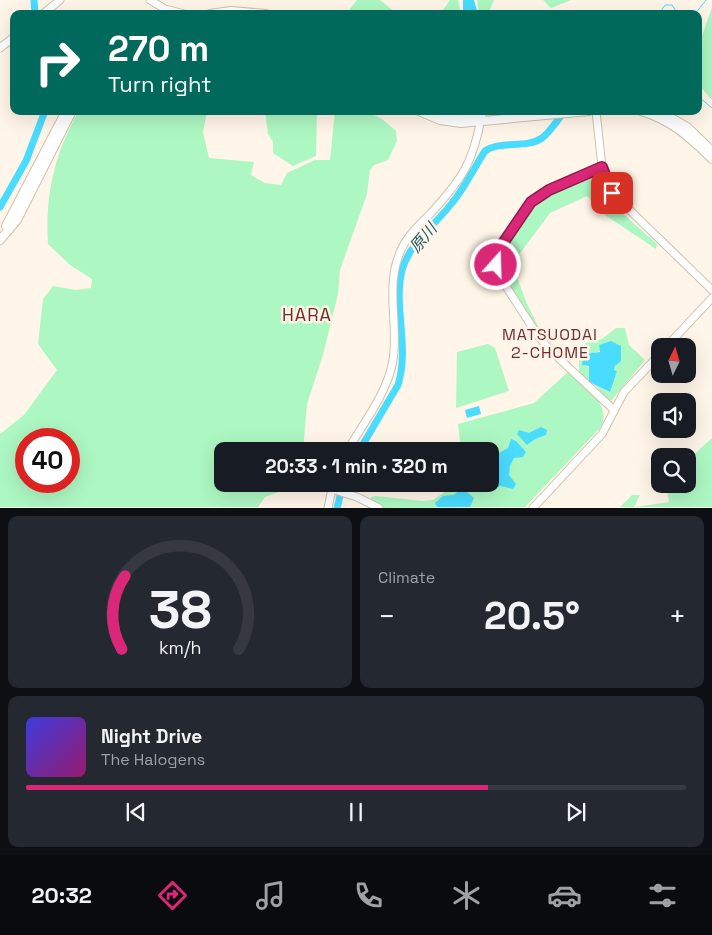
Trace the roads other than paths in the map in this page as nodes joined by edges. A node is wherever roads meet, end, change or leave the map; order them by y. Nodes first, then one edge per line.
1 (60, 0) edge
2 (150, 0) edge
3 (48, 10) edge
4 (169, 10) edge
5 (10, 40) edge
6 (0, 48) edge
7 (64, 115) edge
8 (70, 115) edge
9 (430, 115) edge
10 (447, 115) edge
11 (515, 115) edge
12 (557, 115) edge
13 (596, 115) edge
14 (653, 115) edge
15 (666, 115) edge
16 (481, 121) junction
17 (712, 151) edge
18 (712, 159) edge
19 (602, 167) junction
20 (0, 234) edge
21 (0, 240) edge
22 (712, 290) edge
23 (712, 298) edge
24 (674, 338) edge
25 (651, 364) edge
26 (614, 410) junction
27 (352, 442) edge
28 (331, 492) edge
29 (344, 492) edge
30 (328, 508) edge
31 (379, 508) edge
32 (533, 508) edge

1 - 3 street
2 - 4 street
5 - 6 street
7 - 20 main road
8 - 21 main road
9 - 16 main road
10 - 16 main road
11 - 16 main road
12 - 16 main road
13 - 19 street
14 - 18 main road
15 - 17 main road
16 - 27 street
19 - 22 street
19 - 26 street
23 - 24 street
25 - 26 street
26 - 32 street
28 - 30 street
29 - 31 street

